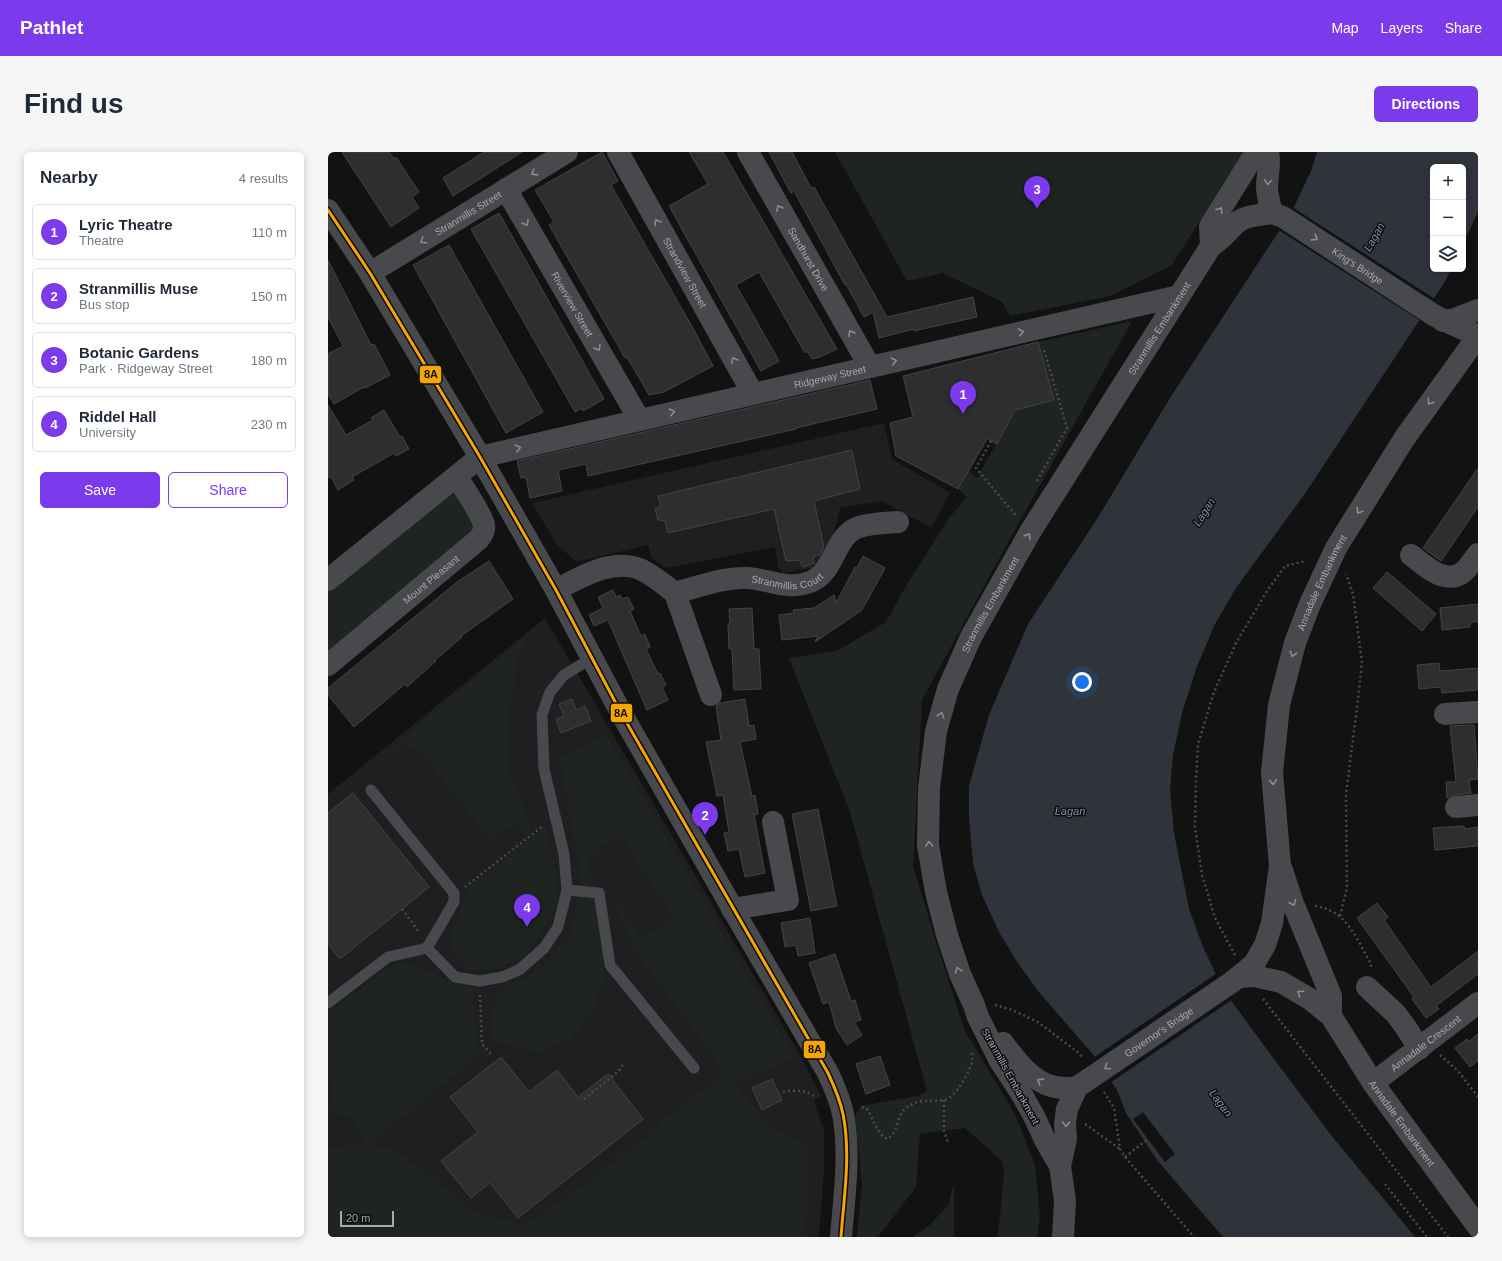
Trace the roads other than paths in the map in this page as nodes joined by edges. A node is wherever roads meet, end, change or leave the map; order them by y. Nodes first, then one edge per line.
1 (567, 152) edge
2 (618, 152) edge
3 (748, 152) edge
4 (1256, 152) edge
5 (1268, 152) edge
6 (506, 190) junction
7 (328, 210) edge
8 (1278, 215) junction
9 (1211, 246) junction
10 (370, 273) junction
11 (1179, 296) junction
12 (1478, 310) edge
13 (1438, 318) junction
14 (1478, 336) edge
15 (1478, 362) edge
16 (870, 367) junction
17 (1453, 371) junction
18 (753, 394) junction
19 (639, 419) junction
20 (480, 457) junction
21 (457, 477) junction
22 (898, 522) dead end
23 (1411, 555) dead end
24 (1476, 563) edge
25 (328, 580) edge
26 (556, 590) junction
27 (675, 593) junction
28 (592, 658) junction
29 (328, 665) edge
30 (711, 695) dead end
31 (1478, 712) edge
32 (1445, 714) dead end
33 (371, 790) dead end
34 (1478, 805) edge
35 (1456, 806) dead end
36 (773, 822) dead end
37 (1280, 866) junction
38 (567, 890) junction
39 (732, 909) junction
40 (427, 948) junction
41 (1237, 973) junction
42 (1367, 987) road end
43 (328, 1003) edge
44 (983, 1003) junction
45 (1478, 1003) edge
46 (1331, 1016) junction
47 (1423, 1046) junction
48 (694, 1068) dead end
49 (1083, 1083) junction
50 (1373, 1083) junction
51 (1060, 1166) junction
52 (1478, 1227) edge
53 (841, 1237) edge
54 (1063, 1237) edge

1 -> 6 street, Stranmillis Street
18 -> 2 street, Strandview Street
16 -> 3 street, Sandhurst Drive
9 -> 4 street
5 -> 8 street
6 -> 10 street, Stranmillis Street
6 -> 19 street, Riverview Street
7 - 10 street
8 - 9 street, Stranmillis Embankment
8 -> 13 street, King's Bridge
9 - 11 street, Stranmillis Embankment
10 - 20 street
16 -> 11 street, Ridgeway Street
44 -> 11 street, Stranmillis Embankment
12 - 13 street
13 - 14 street, King's Bridge
13 - 17 street
14 - 17 street, Annadale Embankment
15 - 17 street
16 - 18 street, Ridgeway Street
17 -> 37 street, Annadale Embankment
19 -> 18 street, Ridgeway Street
20 -> 19 street, Ridgeway Street
20 - 21 street
20 - 26 street
21 - 25 street
21 - 29 street, Mount Pleasant
22 - 27 street, Stranmillis Court
23 - 24 street
26 - 27 street
26 - 28 street
27 - 30 street
28 - 38 lane
28 - 39 street
31 - 32 street
33 - 40 lane
34 - 35 street
36 - 39 street
37 - 41 street, Annadale Embankment
37 -> 46 street, Annadale Embankment
38 - 40 lane
38 - 48 lane
39 - 53 street
40 - 43 lane
46 -> 41 street, Annadale Embankment
41 -> 49 street, Governor's Bridge, bridge
42 - 47 street
49 -> 44 street, Stranmillis Embankment
44 - 51 street, Stranmillis Embankment
45 - 47 street, Annadale Crescent
46 - 50 street, Annadale Embankment
47 - 50 street, Annadale Crescent
49 -> 51 street, Stranmillis Embankment
50 - 52 street, Annadale Embankment
51 - 54 street, Stranmillis Embankment

